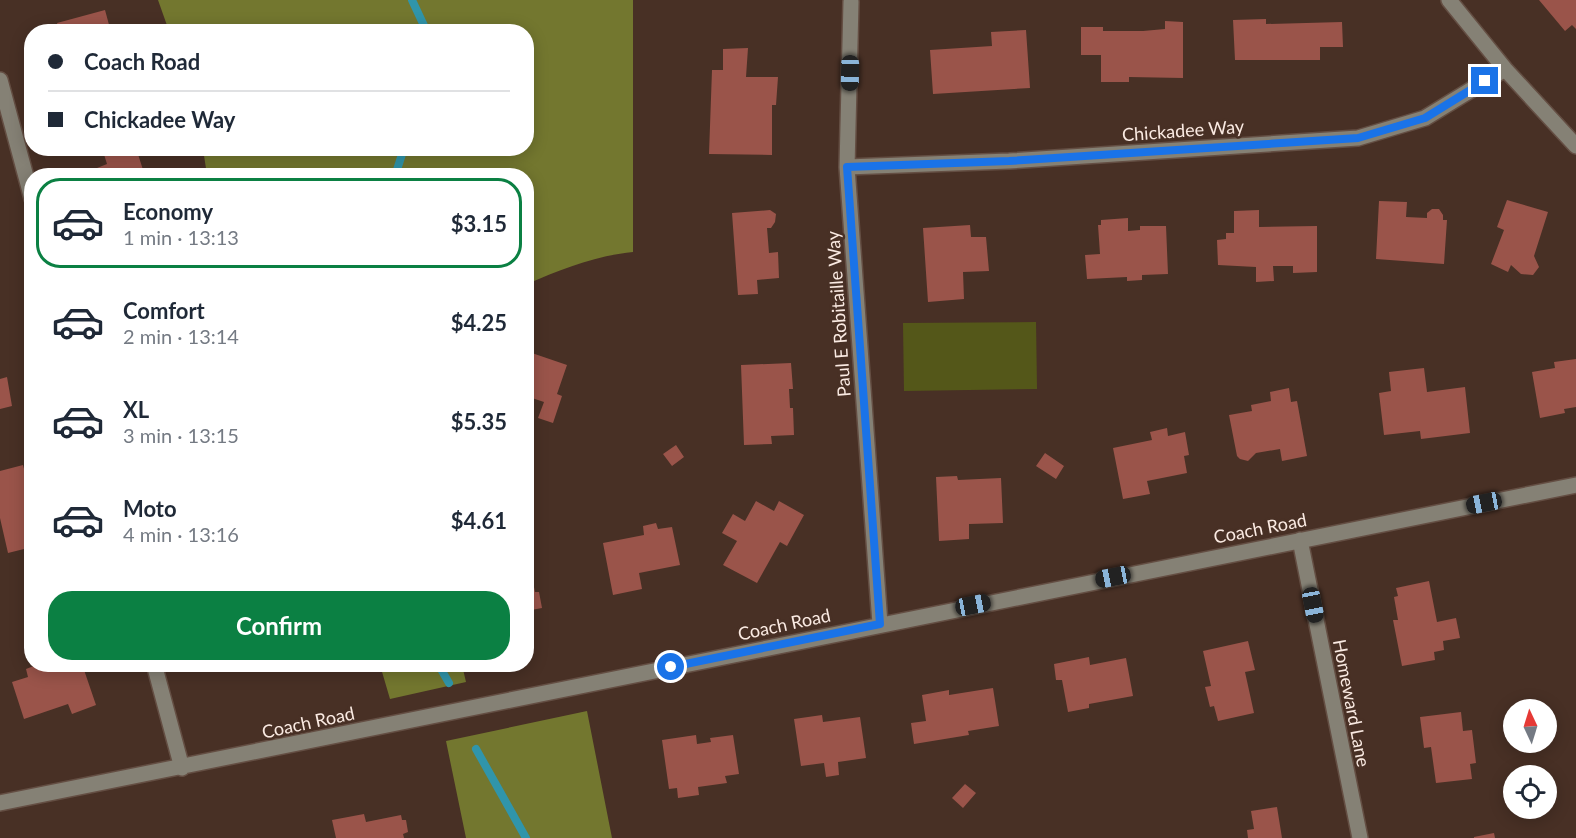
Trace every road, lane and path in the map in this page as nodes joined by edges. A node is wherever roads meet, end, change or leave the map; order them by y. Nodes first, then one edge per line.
1 (1449, 0) edge
2 (851, 2) dead end
3 (1505, 69) junction
4 (0, 80) edge
5 (1576, 146) edge
6 (847, 167) junction
7 (24, 169) edge
8 (1576, 485) edge
9 (1300, 540) junction
10 (880, 624) junction
11 (156, 672) edge
12 (182, 768) junction
13 (0, 803) edge
14 (1360, 838) edge

1 - 3 street
2 - 6 street, Paul E Robitaille Way
3 - 5 street
3 - 6 street, Chickadee Way
4 - 7 street
6 - 10 street, Paul E Robitaille Way
8 - 9 street, Coach Road
9 - 10 street, Coach Road
9 - 14 street, Homeward Lane
10 - 12 street, Coach Road
11 - 12 street
12 - 13 street, Coach Road

